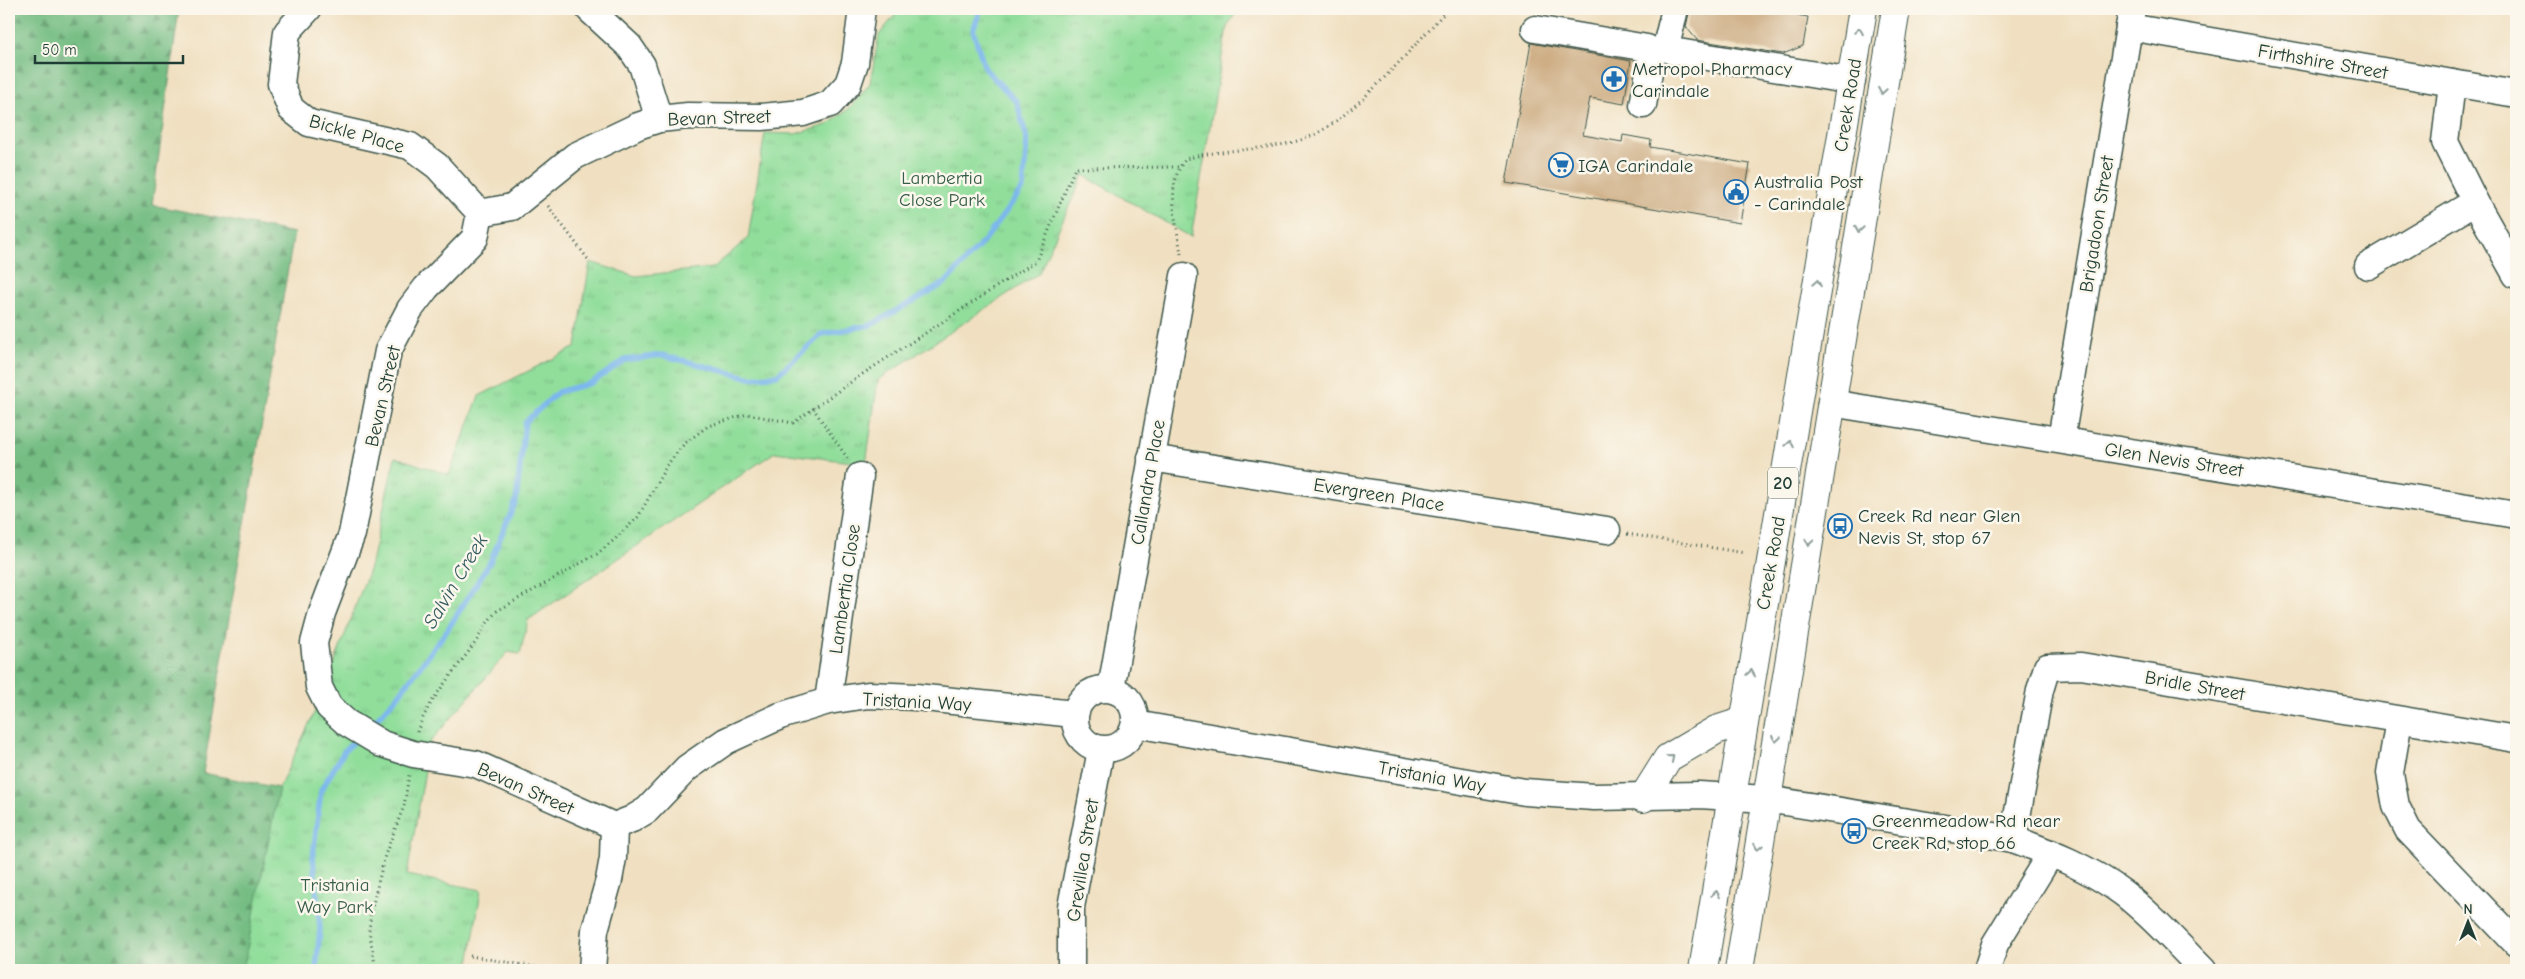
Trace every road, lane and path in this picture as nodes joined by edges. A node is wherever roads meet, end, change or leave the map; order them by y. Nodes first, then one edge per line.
1 (308, 9) edge
2 (588, 9) edge
3 (862, 9) edge
4 (1448, 9) edge
5 (1659, 9) edge
6 (1675, 9) edge
7 (1863, 9) edge
8 (1896, 9) edge
9 (2130, 18) edge
10 (1536, 29) dead end
11 (1659, 48) junction
12 (1852, 81) junction
13 (2452, 83) junction
14 (1666, 92) dead end
15 (2516, 94) edge
16 (1643, 106) dead end
17 (659, 119) junction
18 (1179, 166) junction
19 (534, 187) junction
20 (2475, 202) junction
21 (480, 213) junction
22 (590, 262) dead end
23 (2368, 266) dead end
24 (2516, 274) edge
25 (1184, 276) joint
26 (1831, 403) junction
27 (813, 408) junction
28 (2061, 440) junction
29 (1151, 458) junction
30 (860, 476) joint
31 (2516, 515) edge
32 (1607, 530) joint
33 (1745, 553) dead end
34 (1111, 689) junction
35 (828, 701) junction
36 (1074, 714) junction
37 (2399, 720) junction
38 (1744, 721) junction
39 (1135, 724) junction
40 (2516, 739) edge
41 (1100, 750) junction
42 (413, 754) junction
43 (1732, 797) junction
44 (1643, 798) junction
45 (1767, 799) junction
46 (614, 826) junction
47 (2012, 839) junction
48 (2051, 853) junction
49 (2516, 943) edge
50 (470, 956) dead end
51 (376, 970) edge
52 (554, 970) edge
53 (592, 970) edge
54 (1071, 970) edge
55 (1703, 970) edge
56 (1739, 970) edge
57 (1986, 970) edge
58 (2204, 970) edge

1 - 21 street, Bickle Place
2 - 17 street
3 - 17 street, Bevan Street
4 - 18 path
5 - 11 street
6 - 11 street
12 -> 7 main road, Creek Road / 20
8 -> 26 main road, Creek Road / 20
9 - 13 street, Firthshire Street
9 - 28 street, Brigadoon Street
10 - 11 street
11 - 12 street
11 - 14 street
11 - 16 street
38 -> 12 main road, Creek Road / 20
13 - 15 street, Firthshire Street
13 - 20 street
17 - 19 street, Bevan Street
18 - 25 path
18 - 27 path
19 - 21 street, Bevan Street
19 - 22 path
20 - 23 street
20 - 24 street
21 - 42 street, Bevan Street
25 - 29 street, Callandra Place
26 - 28 street, Glen Nevis Street
26 -> 45 main road, Creek Road / 20
27 - 30 path
27 - 42 path
28 - 31 street, Glen Nevis Street
29 - 32 street, Evergreen Place
29 - 34 street, Callandra Place
30 - 35 street, Lambertia Close
32 - 33 path
34 - 36 street
34 - 39 street
35 - 36 street, Tristania Way
35 - 46 street, Tristania Way
36 - 41 street
37 - 40 street, Bridle Street
37 - 47 street, Bridle Street
37 - 49 street
38 - 43 main road, Creek Road / 20
44 -> 38 main road
39 - 41 street
39 - 44 street, Tristania Way
41 - 54 street, Grevillea Street
42 - 46 street, Bevan Street
42 - 51 path
43 - 44 street, Tristania Way
43 - 45 street, Tristania Way
55 -> 43 main road, Creek Road / 20
45 - 47 street, Tristania Way
45 -> 56 main road, Creek Road / 20
46 - 53 street
47 - 48 street, Tristania Way
48 - 57 street
48 - 58 street, Tristania Way
50 - 52 path

